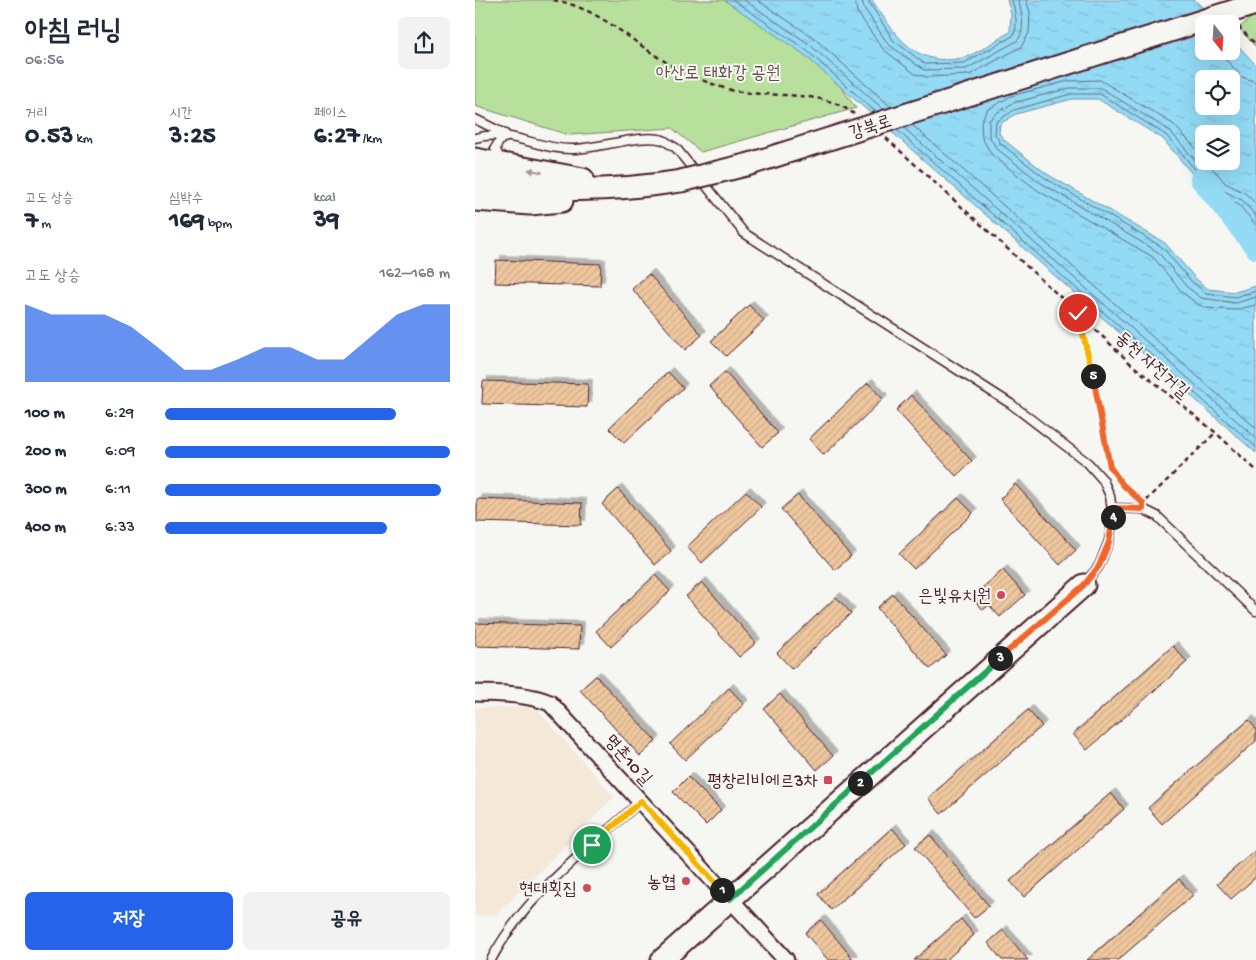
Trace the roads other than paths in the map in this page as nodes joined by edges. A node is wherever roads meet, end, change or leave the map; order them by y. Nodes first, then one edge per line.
1 (1254, 4) edge
2 (475, 119) edge
3 (509, 136) junction
4 (475, 138) edge
5 (475, 159) edge
6 (511, 166) junction
7 (475, 180) edge
8 (653, 186) junction
9 (475, 200) edge
10 (530, 204) junction
11 (475, 209) edge
12 (1113, 508) junction
13 (1084, 585) joint
14 (1256, 612) edge
15 (475, 693) edge
16 (641, 801) junction
17 (730, 899) junction
18 (491, 960) edge
19 (662, 960) edge
20 (785, 960) edge

1 - 8 main road, 강북로, bridge
2 - 3 lane
3 - 4 lane
3 - 6 lane
3 - 12 lane
5 - 6 main road
8 -> 6 main road
7 - 8 main road, 강북로
8 - 10 main road
9 - 10 main road
10 - 11 main road
12 - 13 lane
12 - 14 lane
13 - 17 main road
15 - 16 street, 명촌10길
16 - 17 street, 명촌10길
16 - 18 lane
17 - 19 main road
17 - 20 street, 명촌10길

